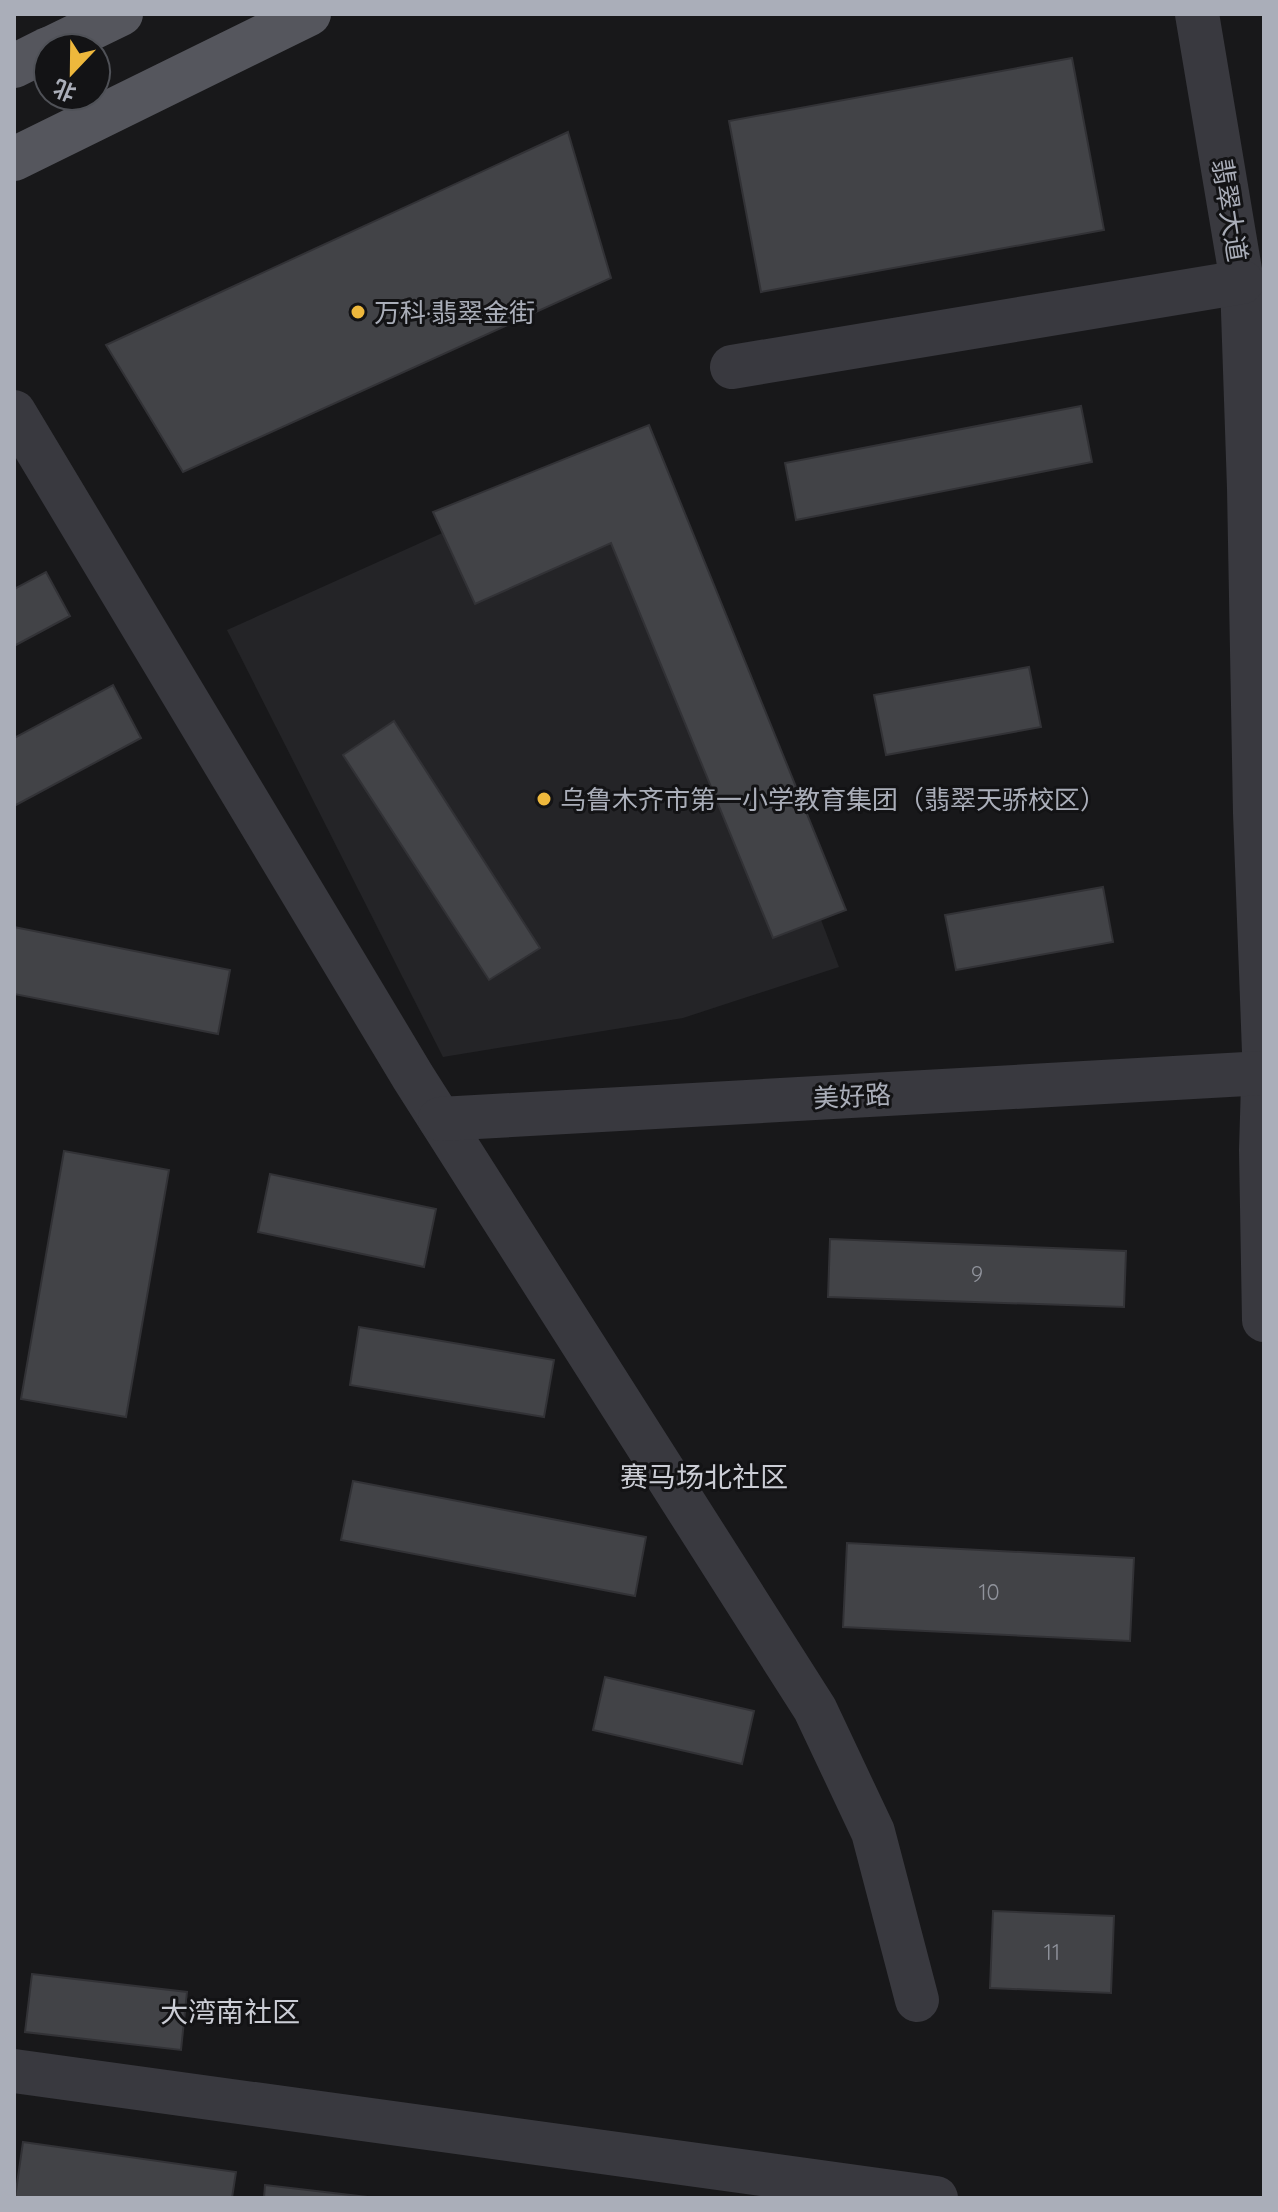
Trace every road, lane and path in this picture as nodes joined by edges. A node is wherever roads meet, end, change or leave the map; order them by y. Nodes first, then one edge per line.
1 (121, 14) edge
2 (309, 14) edge
3 (1197, 14) edge
4 (84, 32) edge
5 (32, 57) edge
6 (14, 66) edge
7 (14, 159) edge
8 (1242, 282) junction
9 (732, 367) dead end
10 (14, 412) edge
11 (1264, 1073) edge
12 (440, 1119) junction
13 (1264, 1320) edge
14 (917, 2000) dead end
15 (14, 2071) edge
16 (936, 2198) edge

1 - 4 main road
2 - 7 main road
3 - 8 street, 翡翠大道
5 - 6 main road
8 - 9 street
8 - 11 street, 翡翠大道
10 - 12 street
11 - 12 street, 美好路
11 - 13 street, 翡翠大道
12 - 14 street
15 - 16 street

